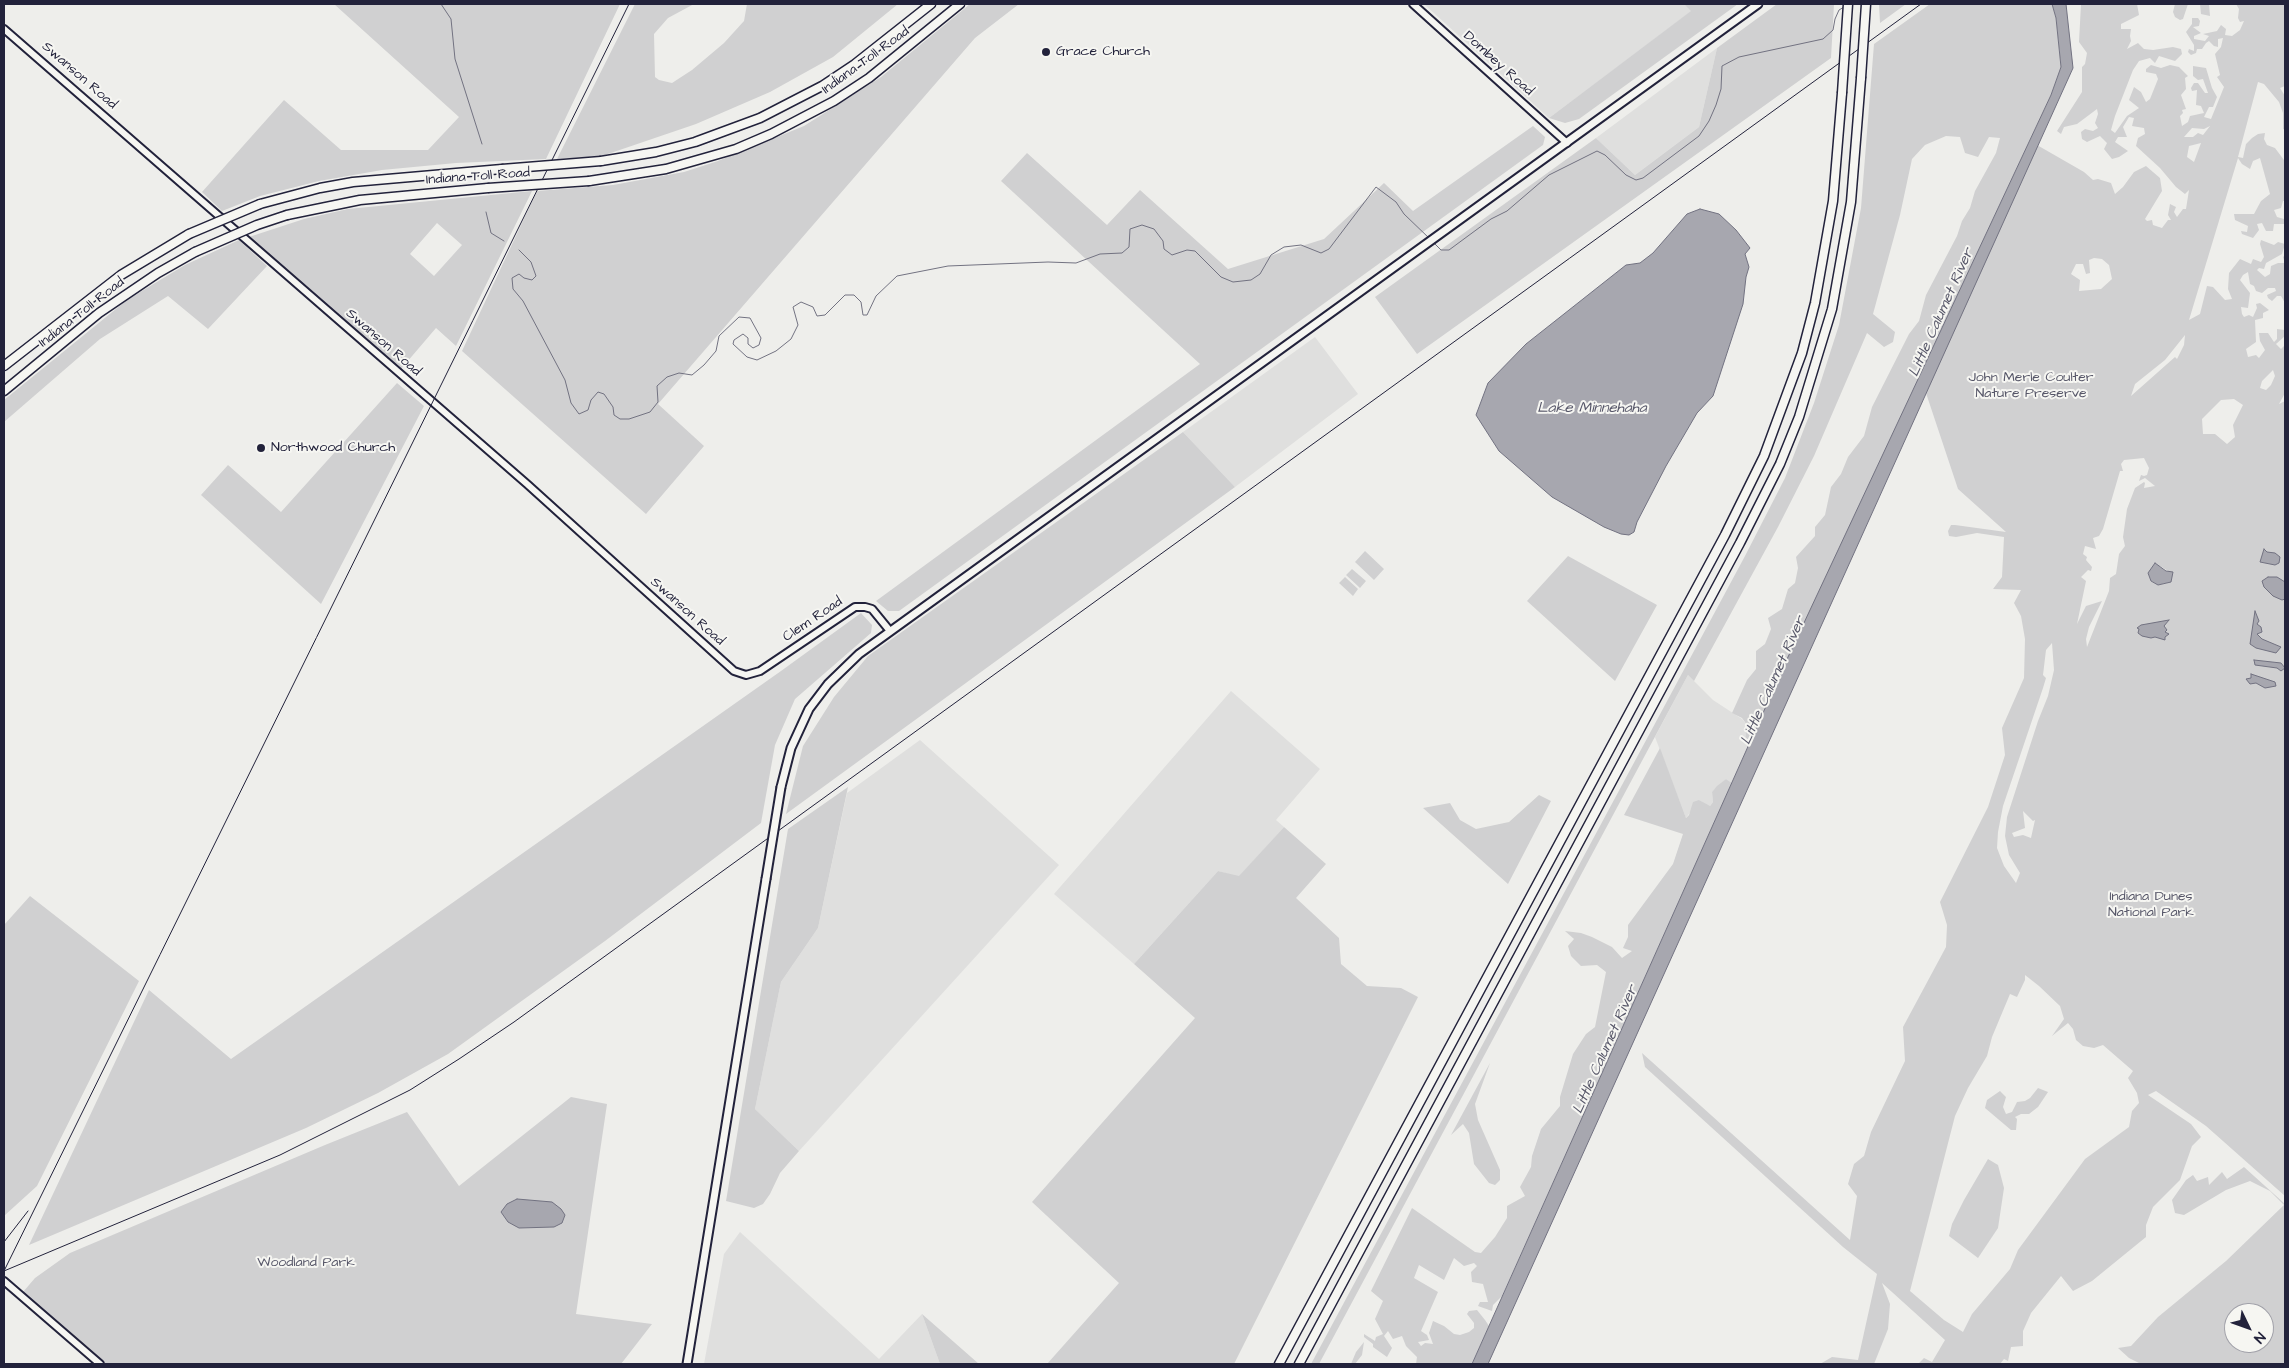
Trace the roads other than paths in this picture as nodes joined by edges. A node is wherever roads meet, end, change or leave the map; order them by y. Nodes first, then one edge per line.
1 (931, 4) edge
2 (960, 4) edge
3 (1413, 4) edge
4 (1758, 4) edge
5 (1848, 4) edge
6 (1866, 4) edge
7 (4, 29) edge
8 (1567, 143) junction
9 (4, 366) edge
10 (4, 391) edge
11 (890, 631) junction
12 (746, 675) joint
13 (4, 1281) edge
14 (100, 1364) edge
15 (687, 1364) edge
16 (1279, 1364) edge
17 (1298, 1364) edge

1 - 9 highway, Indiana Toll Road, bridge
2 - 10 highway, Indiana Toll Road, bridge
3 - 8 street, Dombey Road
4 - 8 main road
5 - 16 highway, bridge
6 - 17 highway, bridge
7 - 12 street, Swanson Road
8 - 11 main road
11 - 12 street, Clem Road
11 - 15 main road, bridge
13 - 14 street

